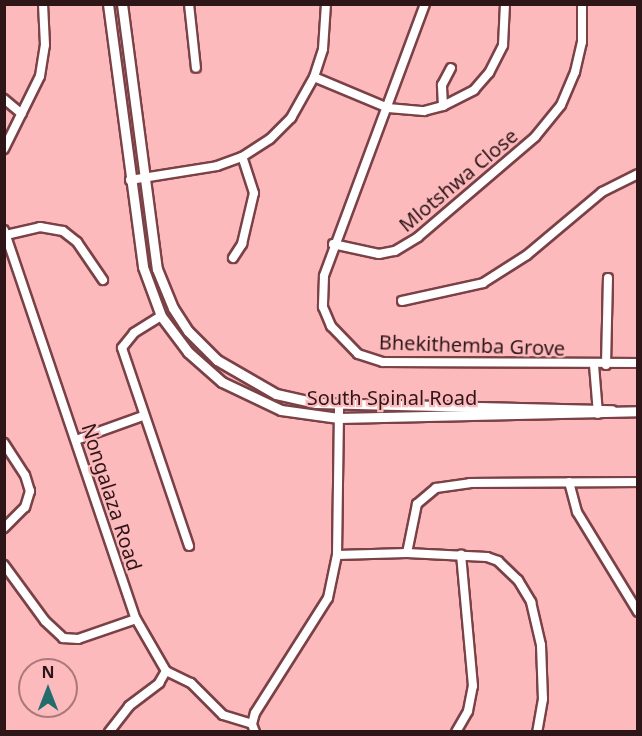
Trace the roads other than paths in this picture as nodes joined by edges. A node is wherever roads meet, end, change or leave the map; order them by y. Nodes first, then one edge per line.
1 (43, 4) edge
2 (108, 4) edge
3 (122, 4) edge
4 (189, 4) edge
5 (326, 4) edge
6 (425, 4) edge
7 (505, 4) edge
8 (582, 4) edge
9 (196, 68) dead end
10 (451, 68) dead end
11 (314, 77) junction
12 (4, 99) edge
13 (443, 106) junction
14 (388, 108) junction
15 (22, 114) junction
16 (4, 149) edge
17 (242, 157) junction
18 (638, 174) edge
19 (144, 177) junction
20 (130, 180) junction
21 (5, 233) edge
22 (333, 244) junction
23 (233, 258) dead end
24 (608, 278) dead end
25 (103, 280) dead end
26 (402, 301) dead end
27 (161, 316) junction
28 (638, 363) edge
29 (594, 365) junction
30 (606, 365) junction
31 (339, 404) junction
32 (598, 410) junction
33 (638, 411) edge
34 (143, 416) junction
35 (338, 418) junction
36 (76, 440) junction
37 (4, 443) edge
38 (568, 482) junction
39 (638, 482) edge
40 (4, 528) edge
41 (189, 546) dead end
42 (407, 553) junction
43 (337, 555) junction
44 (461, 555) junction
45 (4, 564) edge
46 (638, 612) edge
47 (136, 619) junction
48 (166, 671) junction
49 (254, 728) edge
50 (109, 732) edge
51 (456, 732) edge
52 (537, 732) edge

1 - 15 street
2 - 20 street, South Spinal Road
3 - 19 street, South Spinal Road
4 - 9 street
5 - 11 street
6 - 14 street
7 - 13 street
8 - 22 street, Mlotshwa Close
10 - 13 street
11 - 14 street
11 - 17 street
12 - 15 street
13 - 14 street
14 - 22 street
15 - 16 street
17 - 19 street
17 - 23 street
18 - 26 street
19 - 20 street
19 - 31 street, South Spinal Road
20 - 27 street, South Spinal Road
21 - 25 street
21 - 36 street, Nongalaza Road
22 - 29 street, Bhekithemba Grove
24 - 30 street
27 - 34 street
27 - 35 street, South Spinal Road
28 - 30 street, Bhekithemba Grove
29 - 30 street, Bhekithemba Grove
29 - 32 street
31 - 32 street, South Spinal Road
31 - 35 street
32 - 33 street, South Spinal Road
32 - 35 street, South Spinal Road
34 - 36 street
34 - 41 street
35 - 43 street
36 - 47 street, Nongalaza Road
37 - 40 street
38 - 39 street
38 - 42 street
38 - 46 street
42 - 43 street
42 - 44 street
43 - 49 street
44 - 51 street
44 - 52 street
45 - 47 street
47 - 48 street, Nongalaza Road
48 - 49 street
48 - 50 street

